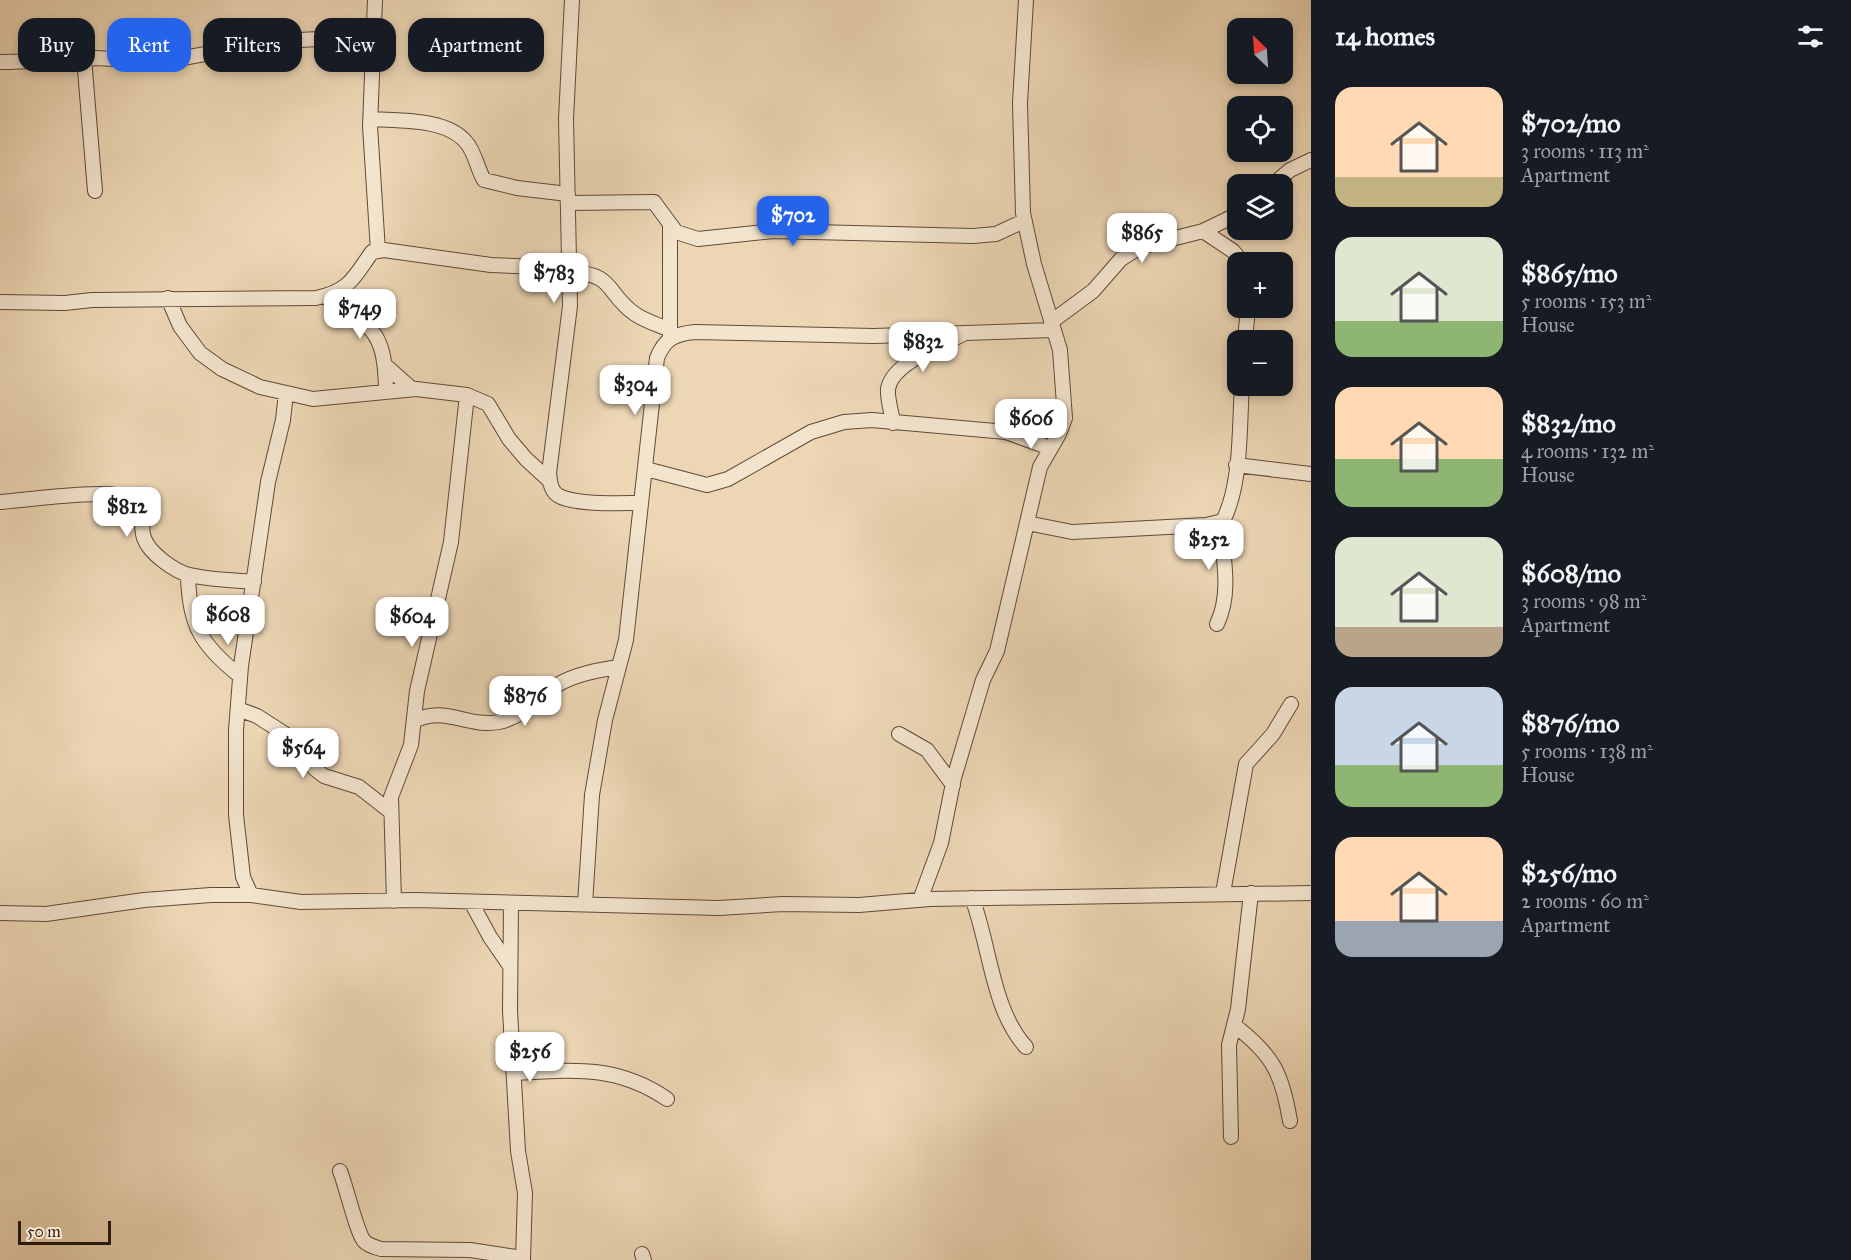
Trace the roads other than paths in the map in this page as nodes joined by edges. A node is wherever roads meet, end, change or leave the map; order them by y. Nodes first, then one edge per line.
1 (375, 0) edge
2 (572, 0) edge
3 (1026, 0) edge
4 (374, 18) edge
5 (314, 41) edge
6 (95, 58) edge
7 (18, 61) edge
8 (0, 62) edge
9 (85, 72) edge
10 (372, 72) edge
11 (371, 119) junction
12 (1311, 160) edge
13 (1285, 174) edge
14 (95, 191) dead end
15 (568, 198) junction
16 (1227, 219) edge
17 (1024, 221) junction
18 (670, 226) junction
19 (1203, 231) junction
20 (378, 251) junction
21 (1234, 252) edge
22 (569, 270) junction
23 (324, 297) junction
24 (168, 298) junction
25 (0, 302) edge
26 (1052, 326) junction
27 (965, 333) junction
28 (670, 334) junction
29 (386, 366) junction
30 (412, 389) junction
31 (386, 391) junction
32 (286, 393) junction
33 (467, 395) junction
34 (1242, 396) edge
35 (894, 423) junction
36 (1050, 448) junction
37 (1236, 465) junction
38 (646, 469) junction
39 (1311, 474) edge
40 (550, 481) junction
41 (0, 502) edge
42 (642, 503) junction
43 (1220, 522) junction
44 (1027, 524) junction
45 (188, 575) junction
46 (255, 582) junction
47 (1217, 624) dead end
48 (619, 667) junction
49 (240, 676) junction
50 (1291, 704) dead end
51 (238, 709) junction
52 (414, 721) junction
53 (898, 734) dead end
54 (953, 785) junction
55 (391, 812) junction
56 (931, 876) junction
57 (1223, 893) junction
58 (1251, 893) junction
59 (1311, 893) edge
60 (251, 895) junction
61 (940, 898) junction
62 (972, 898) junction
63 (394, 900) junction
64 (920, 900) junction
65 (471, 902) junction
66 (511, 903) junction
67 (585, 904) junction
68 (0, 914) edge
69 (510, 966) junction
70 (1234, 1025) junction
71 (1026, 1047) dead end
72 (513, 1073) junction
73 (667, 1099) dead end
74 (1290, 1121) dead end
75 (1231, 1137) dead end
76 (340, 1171) dead end
77 (523, 1259) edge

1 - 4 street
2 - 15 street
3 - 17 street
5 - 6 street
7 - 8 street
9 - 14 street
10 - 11 street
11 - 15 street
11 - 20 street
12 - 13 street
15 - 18 street
15 - 22 street
16 - 19 street
17 - 18 street
17 - 26 street
18 - 28 street
19 - 21 street
19 - 26 street
20 - 22 street
20 - 23 street
22 - 28 street
22 - 40 street
23 - 24 street
23 - 29 street
24 - 25 street
24 - 32 street
26 - 27 street
26 - 36 street
27 - 28 street
27 - 35 street
28 - 38 street
29 - 30 street
29 - 31 street
30 - 31 street
30 - 33 street
31 - 32 street
32 - 46 street
33 - 40 street
33 - 52 street
34 - 37 street
35 - 36 street
35 - 38 street
36 - 44 street
37 - 39 street
37 - 43 street
38 - 42 street
40 - 42 street
41 - 45 street
42 - 48 street
43 - 44 street
43 - 47 street
44 - 54 street
45 - 46 street
45 - 49 street
46 - 49 street
48 - 52 street
48 - 67 street
49 - 51 street
50 - 57 street
51 - 55 street
51 - 60 street
52 - 55 street
53 - 54 street
54 - 56 street
55 - 63 street
56 - 61 street
56 - 64 street
57 - 58 street
57 - 62 street
58 - 59 street
58 - 70 street
60 - 63 street
60 - 68 street
61 - 62 street
61 - 64 street
62 - 71 street
63 - 65 street
64 - 67 street
65 - 66 street
65 - 69 street
66 - 67 street
66 - 69 street
69 - 72 street
70 - 74 street
70 - 75 street
72 - 73 street
72 - 77 street
76 - 77 street

